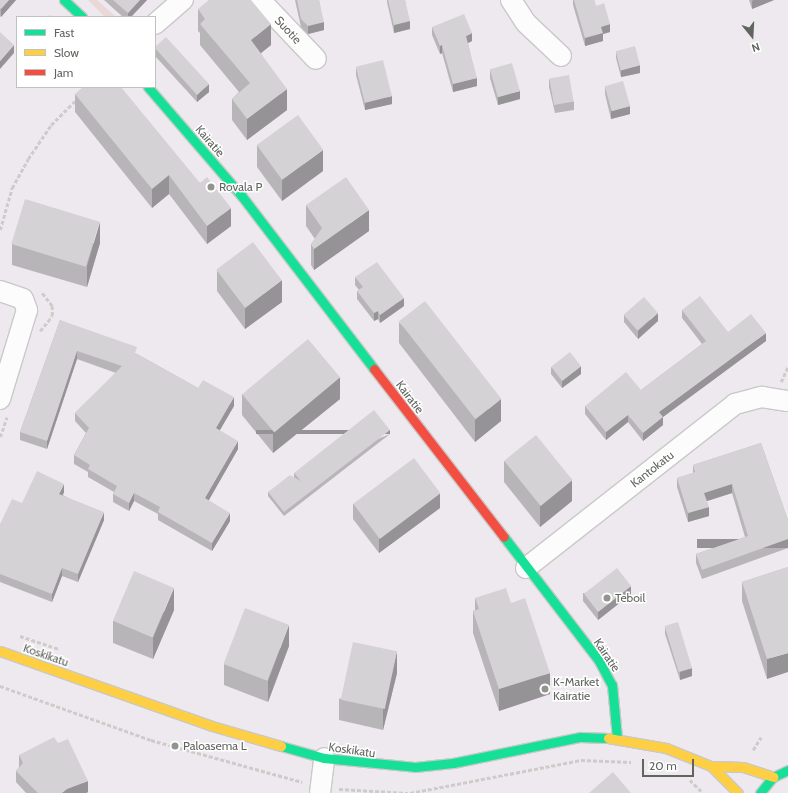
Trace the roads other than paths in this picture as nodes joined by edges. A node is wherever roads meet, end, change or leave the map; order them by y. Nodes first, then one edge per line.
1 (64, 0) edge
2 (183, 0) edge
3 (260, 0) edge
4 (511, 0) edge
5 (81, 16) edge
6 (156, 23) edge
7 (561, 56) dead end
8 (316, 59) dead end
9 (149, 88) edge
10 (0, 291) edge
11 (0, 399) edge
12 (788, 401) edge
13 (526, 568) junction
14 (0, 652) edge
15 (617, 738) junction
16 (324, 758) junction
17 (711, 766) junction
18 (788, 770) edge
19 (774, 777) junction
20 (320, 790) edge
21 (738, 793) edge
22 (760, 793) edge

1 - 5 main road
2 - 6 street
3 - 8 street, Suotie
4 - 7 street
9 - 13 main road, Kairatie
10 - 11 street
12 - 13 street, Kantokatu
13 - 15 main road, Kairatie
14 - 16 main road, Koskikatu
15 - 16 main road, Koskikatu
15 - 17 main road, Koskikatu
16 - 20 street
17 - 19 main road, Koskikatu
17 - 21 main road, Koskikatu
18 - 19 main road
19 - 22 main road

